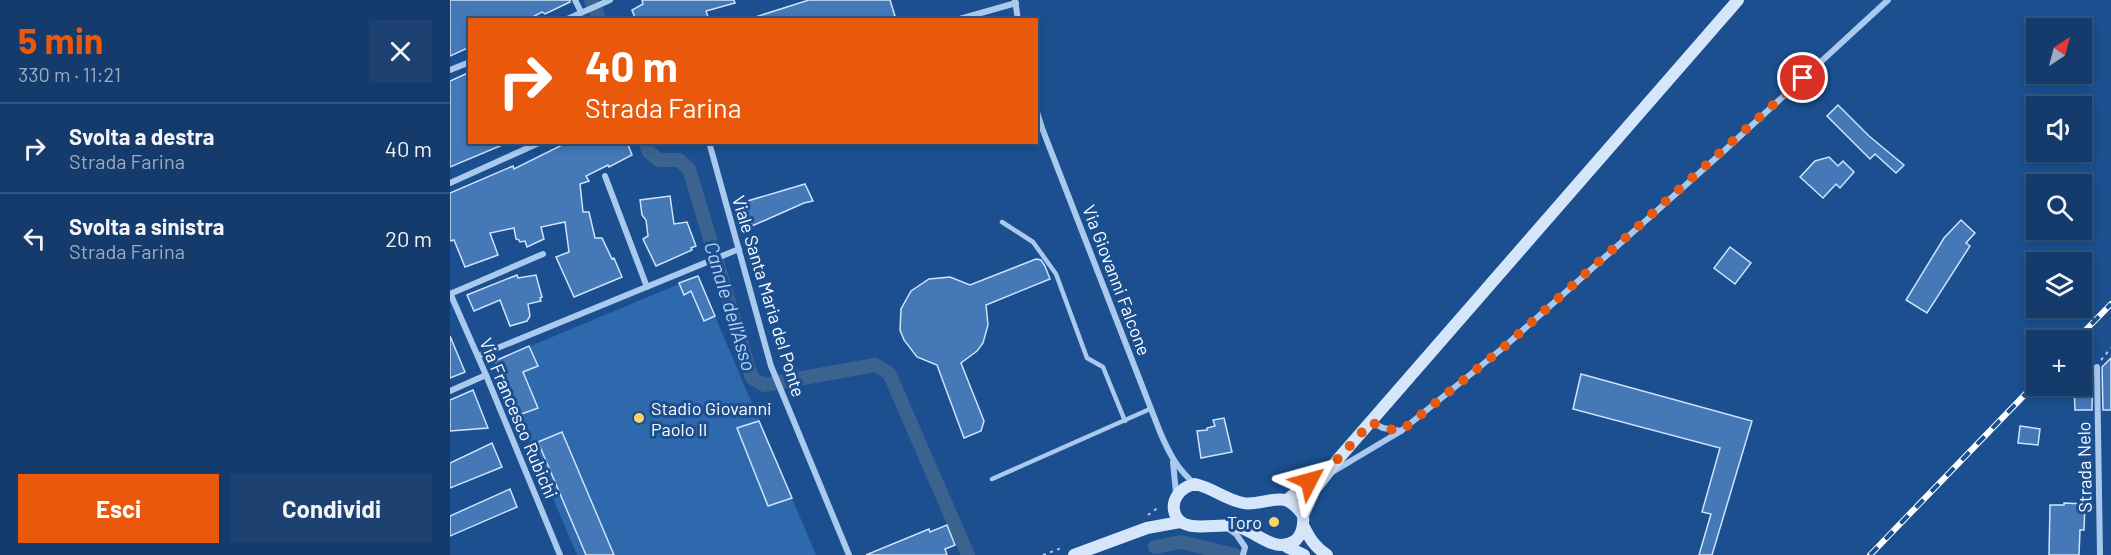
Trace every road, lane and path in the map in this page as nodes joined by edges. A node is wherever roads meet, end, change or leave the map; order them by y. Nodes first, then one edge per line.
1 (575, 0) edge
2 (1738, 0) edge
3 (1888, 0) edge
4 (608, 1) edge
5 (1015, 1) edge
6 (582, 11) junction
7 (569, 18) edge
8 (584, 18) edge
9 (962, 18) edge
10 (1018, 18) edge
11 (468, 63) edge
12 (450, 70) edge
13 (1038, 115) edge
14 (537, 144) edge
15 (710, 144) edge
16 (605, 176) dead end
17 (450, 183) edge
18 (1002, 222) dead end
19 (739, 249) junction
20 (543, 254) dead end
21 (647, 286) junction
22 (450, 293) edge
23 (2111, 348) edge
24 (477, 356) junction
25 (2097, 367) joint
26 (486, 375) junction
27 (450, 391) edge
28 (1150, 409) junction
29 (1125, 421) junction
30 (1371, 422) junction
31 (1401, 431) junction
32 (1339, 458) junction
33 (1173, 461) junction
34 (1327, 474) junction
35 (992, 479) dead end
36 (1195, 484) junction
37 (1287, 500) junction
38 (1175, 502) junction
39 (1304, 521) junction
40 (1180, 522) junction
41 (1224, 525) junction
42 (1147, 528) junction
43 (1287, 547) junction
44 (560, 555) edge
45 (849, 555) edge
46 (1074, 555) edge
47 (1243, 555) edge
48 (1304, 555) edge
49 (1327, 555) edge
50 (2100, 555) edge

1 - 6 street
2 - 30 main road
3 - 31 street
4 - 6 street
5 - 9 street
5 - 10 street
6 - 7 street
6 - 8 lane
11 - 12 street
13 - 28 street, Via Giovanni Falcone
14 - 17 street
15 - 19 street, Viale Santa Maria del Ponte
16 - 21 street
18 - 29 lane
19 - 21 street
19 - 45 street, Viale Santa Maria del Ponte
20 - 22 street
21 - 24 street
22 - 24 street, Via Francesco Rubichi
23 - 25 path
24 - 26 street, Via Francesco Rubichi
25 - 50 street, Strada Nelo
26 - 27 street
26 - 44 street, Via Francesco Rubichi
28 - 29 lane
28 - 33 street, Via Giovanni Falcone
29 - 35 lane
30 - 31 street
30 - 32 main road
31 - 34 street
32 - 34 main road
32 - 37 main road
33 - 36 street, Via Giovanni Falcone
33 - 38 street, Via Giovanni Falcone
34 - 39 main road
36 - 37 main road
36 - 38 main road
37 - 39 main road
38 - 40 main road
38 - 42 main road
39 - 43 main road
39 - 49 main road
40 - 41 main road
40 - 42 main road
41 - 43 main road
41 - 47 street
42 - 46 main road
43 - 48 main road

